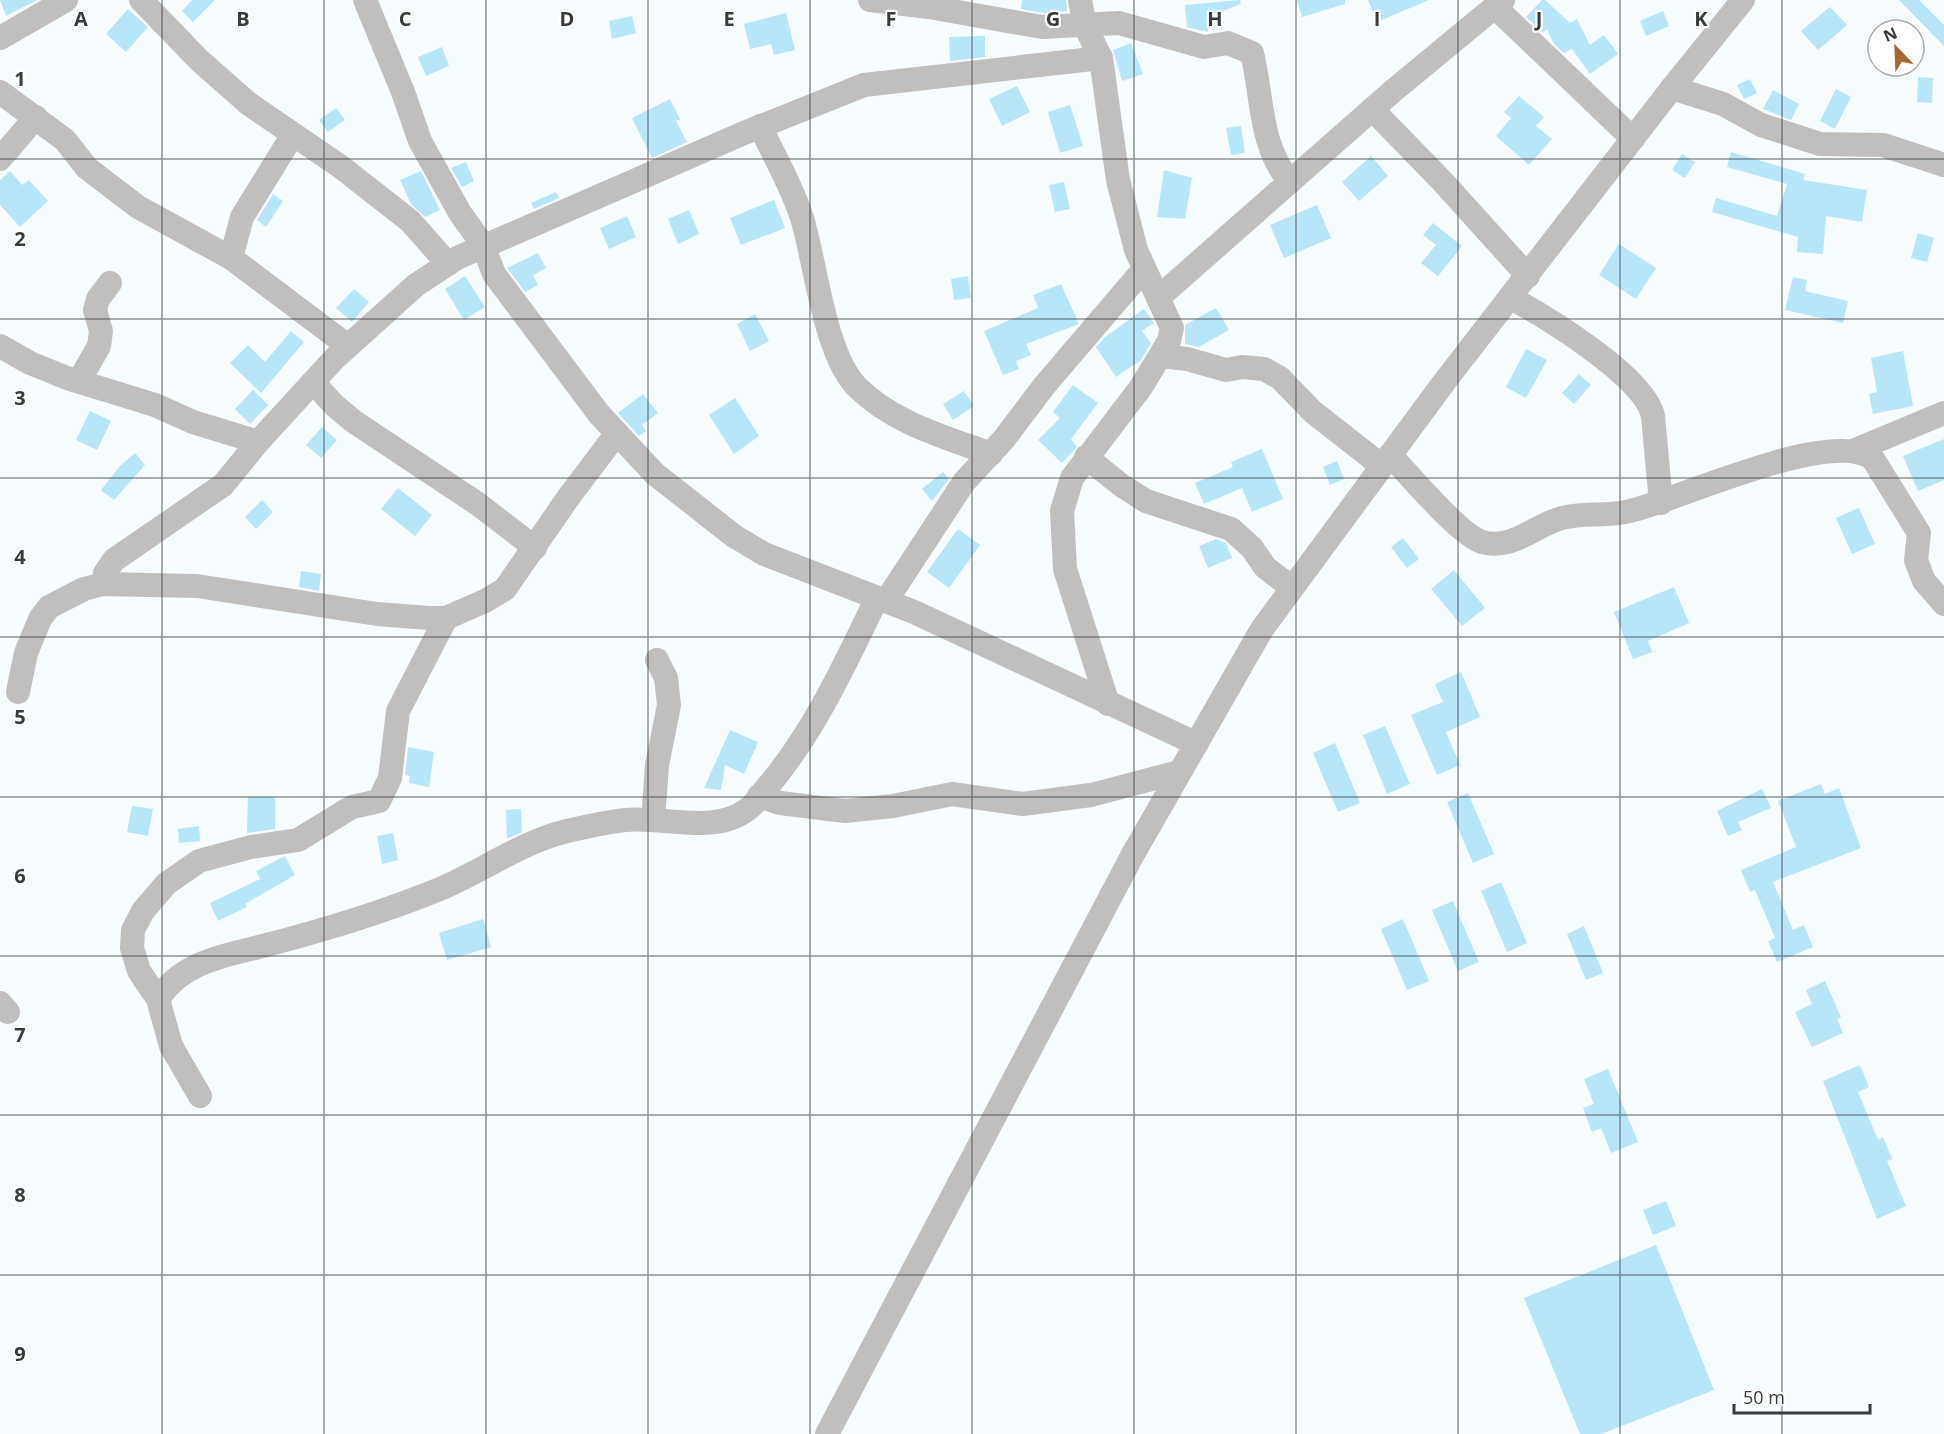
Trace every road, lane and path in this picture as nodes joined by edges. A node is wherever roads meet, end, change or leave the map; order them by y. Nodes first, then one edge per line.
1 (66, 0) edge
2 (141, 0) edge
3 (365, 0) edge
4 (870, 0) edge
5 (1080, 0) edge
6 (1743, 0) edge
7 (1499, 3) edge
8 (1085, 27) junction
9 (0, 38) edge
10 (1101, 58) junction
11 (1672, 88) junction
12 (0, 92) edge
13 (1372, 110) junction
14 (36, 117) junction
15 (760, 126) junction
16 (292, 136) junction
17 (1633, 139) junction
18 (0, 159) edge
19 (1944, 165) edge
20 (1290, 182) junction
21 (483, 245) junction
22 (231, 258) junction
23 (448, 264) junction
24 (1144, 269) junction
25 (1528, 276) junction
26 (110, 283) dead end
27 (1158, 298) junction
28 (1511, 298) junction
29 (0, 346) edge
30 (348, 346) junction
31 (1161, 356) junction
32 (79, 381) junction
33 (313, 382) junction
34 (1944, 413) edge
35 (617, 433) junction
36 (258, 442) junction
37 (1855, 450) junction
38 (991, 454) junction
39 (1086, 457) junction
40 (1386, 460) junction
41 (1661, 503) junction
42 (535, 548) junction
43 (103, 584) junction
44 (1292, 588) junction
45 (881, 599) junction
46 (1944, 604) edge
47 (446, 618) junction
48 (657, 660) dead end
49 (18, 692) dead end
50 (1108, 704) junction
51 (1195, 743) junction
52 (1179, 772) junction
53 (759, 796) junction
54 (653, 820) junction
55 (158, 999) junction
56 (200, 1096) dead end
57 (827, 1434) edge

1 - 9 street
2 - 16 street
3 - 21 street
4 - 8 street
5 - 8 street
6 - 11 street
7 - 13 street
7 - 17 street
8 - 10 street
8 - 20 street
10 - 15 street
10 - 24 street
11 - 17 street
11 - 19 street
12 - 14 street
13 - 20 street
13 - 25 street
14 - 18 street
14 - 22 street
15 - 21 street
15 - 38 street
16 - 22 street
16 - 23 street
17 - 25 street
20 - 27 street
21 - 23 street
21 - 35 street
22 - 30 street
23 - 30 street
24 - 27 street
24 - 38 street
25 - 28 street
26 - 32 street
27 - 31 street
28 - 40 street
28 - 41 street
29 - 32 street
30 - 33 street
31 - 39 street
31 - 40 street
32 - 36 street
33 - 36 street
33 - 42 street
34 - 37 street
35 - 42 street
35 - 45 street
36 - 43 street
37 - 41 street
37 - 46 street
38 - 45 street
39 - 44 street
39 - 50 street
40 - 41 street
40 - 44 street
42 - 47 street
43 - 47 street
43 - 49 street
44 - 51 street
45 - 50 street
45 - 53 street
47 - 55 street
48 - 54 street
50 - 51 street
51 - 52 street
52 - 53 street
52 - 57 street
53 - 54 street
54 - 55 street
55 - 56 street

